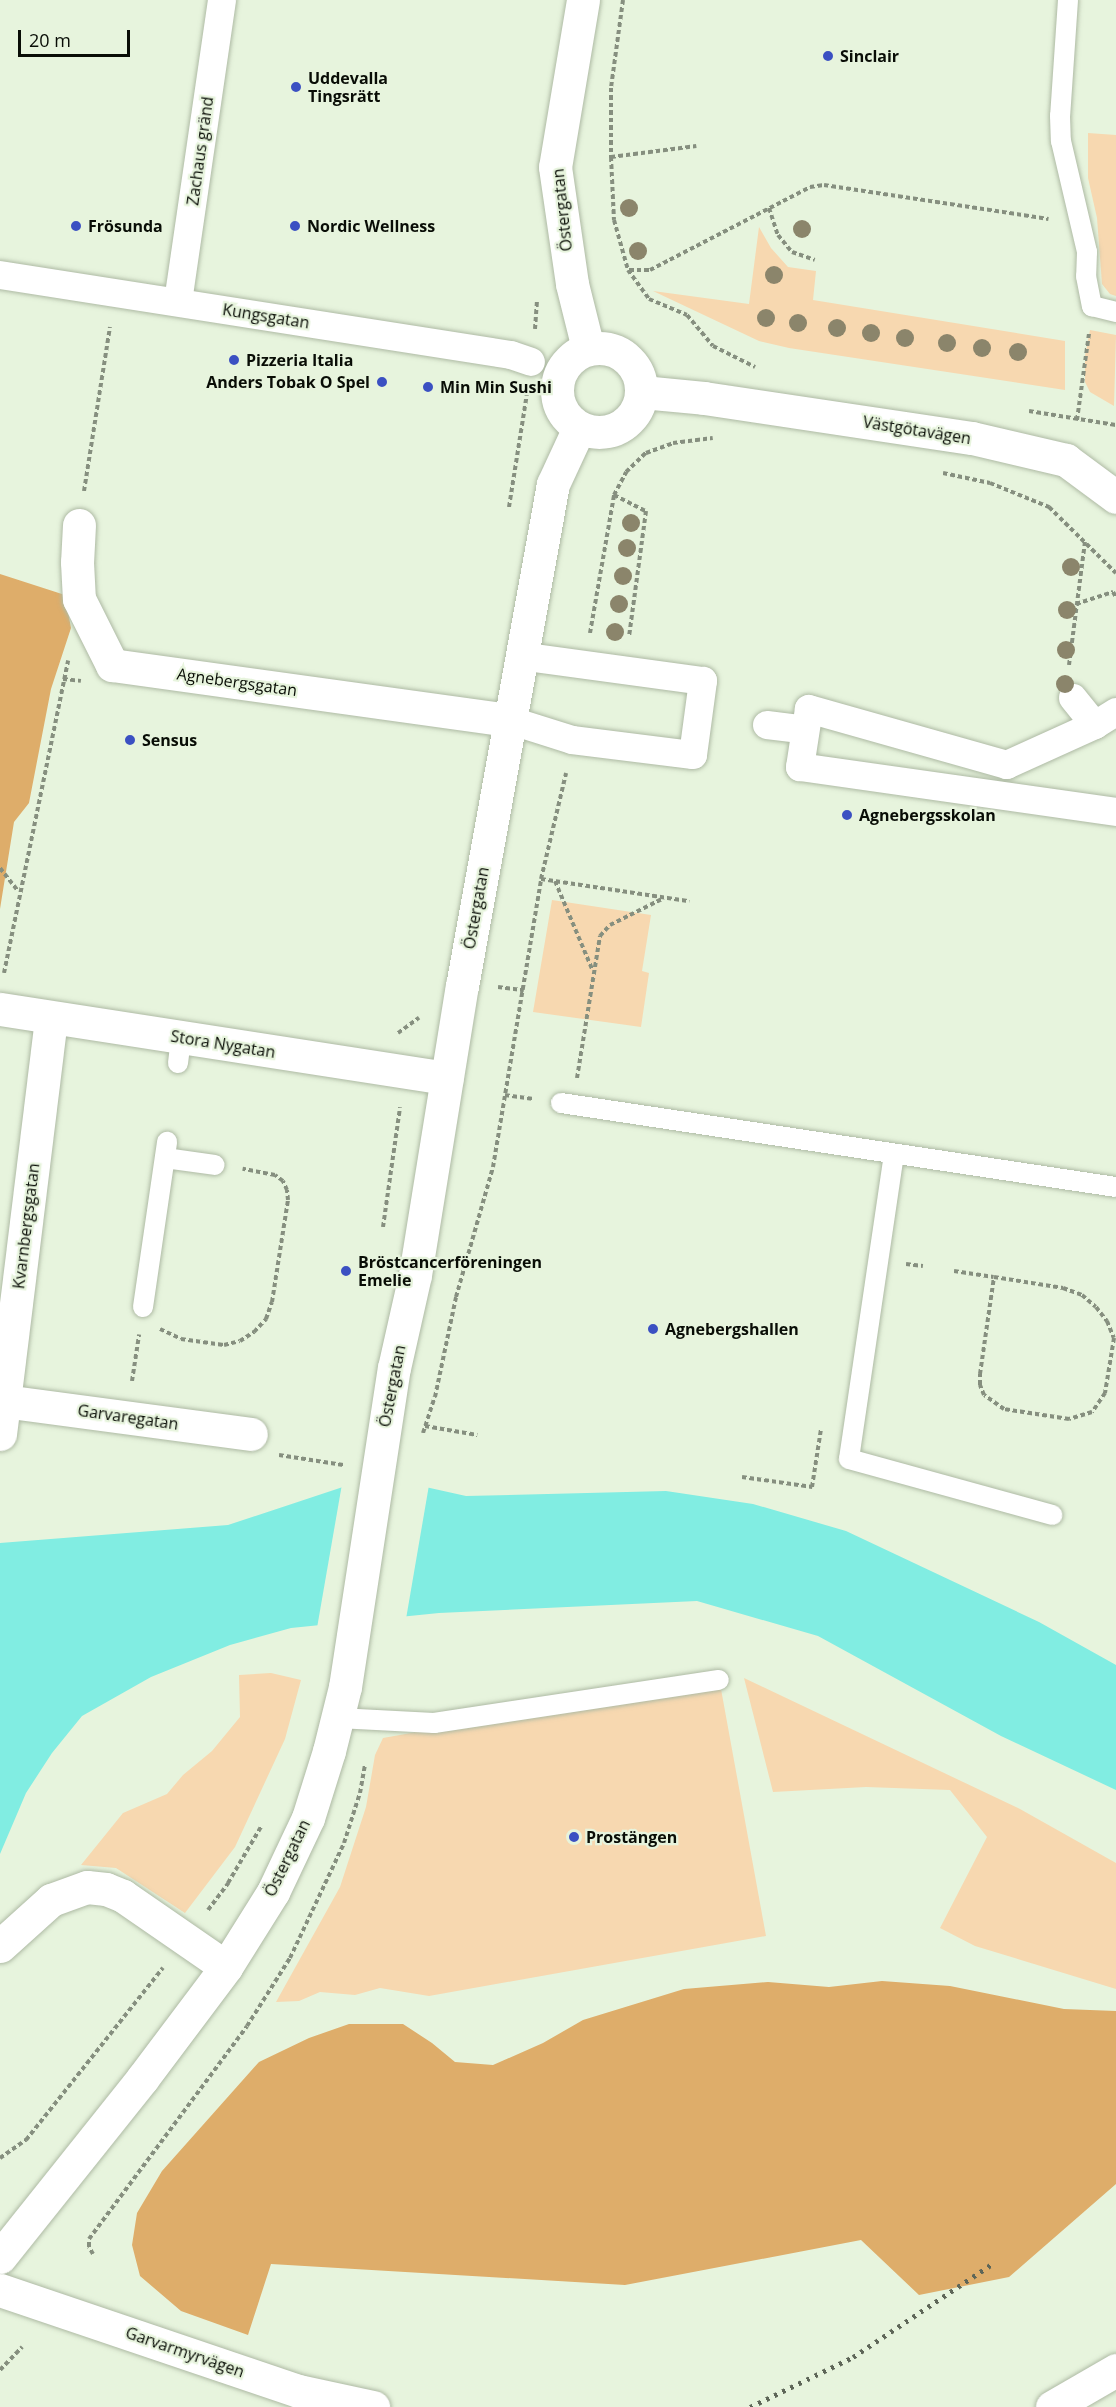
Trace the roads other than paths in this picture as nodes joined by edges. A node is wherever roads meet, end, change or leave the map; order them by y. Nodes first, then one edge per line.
1 (222, 0) edge
2 (583, 0) edge
3 (1068, 0) edge
4 (0, 275) edge
5 (178, 303) junction
6 (1116, 312) edge
7 (588, 348) junction
8 (531, 362) road end
9 (642, 392) junction
10 (579, 428) junction
11 (1116, 497) edge
12 (79, 525) road end
13 (521, 656) junction
14 (1073, 698) road end
15 (1106, 718) edge
16 (509, 720) junction
17 (767, 725) dead end
18 (805, 730) junction
19 (1007, 765) junction
20 (1000, 795) junction
21 (1116, 812) edge
22 (2, 993) edge
23 (51, 1018) junction
24 (447, 1078) junction
25 (567, 1104) road end
26 (894, 1154) junction
27 (215, 1165) road end
28 (1116, 1187) edge
29 (143, 1307) road end
30 (4, 1401) junction
31 (0, 1434) edge
32 (251, 1434) dead end
33 (1052, 1515) dead end
34 (719, 1680) dead end
35 (341, 1702) junction
36 (0, 1946) edge
37 (226, 1967) junction
38 (0, 2257) edge
39 (0, 2290) edge
40 (1116, 2370) edge
41 (373, 2407) edge
42 (1052, 2407) edge

1 - 5 street, Zachaus gränd
2 - 7 street, Östergatan
3 - 6 lane
4 - 5 street, Kungsgatan
5 - 8 street, Kungsgatan
7 - 9 street
7 - 10 street
9 - 10 street
9 - 11 street, Västgötavägen
10 - 13 street, Östergatan
12 - 16 street, Agnebergsgatan
13 - 16 street, Östergatan
13 - 16 street
14 - 15 street
15 - 19 street
16 - 24 street, Östergatan
17 - 18 street
18 - 19 street
18 - 20 street
19 - 20 street
20 - 21 street
22 - 23 street, Stora Nygatan
23 - 24 street, Stora Nygatan
23 - 30 street, Kvarnbergsgatan
24 - 35 street, Östergatan
25 - 26 lane
26 - 28 lane
26 - 33 lane
27 - 29 lane
30 - 31 street, Kvarnbergsgatan
30 - 32 street, Garvaregatan
34 - 35 lane
35 - 37 street, Östergatan
36 - 37 street
37 - 38 street, Östergatan
39 - 41 street, Garvarmyrvägen
40 - 42 street

